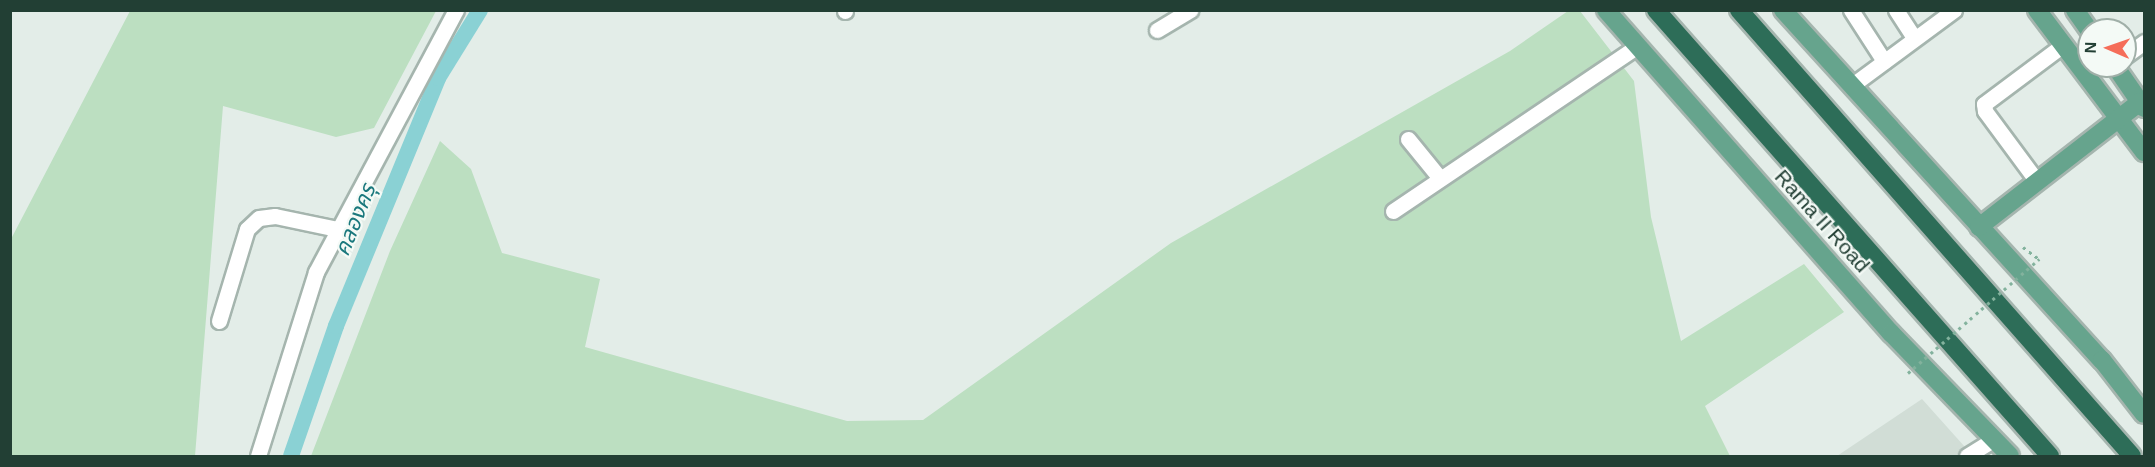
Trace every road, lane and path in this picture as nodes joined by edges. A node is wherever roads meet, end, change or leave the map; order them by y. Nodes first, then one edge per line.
1 (456, 10) edge
2 (1190, 10) edge
3 (1606, 10) edge
4 (1656, 10) edge
5 (1738, 10) edge
6 (1783, 10) edge
7 (1851, 10) edge
8 (1896, 10) edge
9 (1954, 10) edge
10 (2037, 10) edge
11 (1157, 30) dead end
12 (1914, 38) junction
13 (2063, 45) junction
14 (1638, 46) junction
15 (1884, 61) junction
16 (2123, 78) edge
17 (1851, 86) junction
18 (2142, 105) edge
19 (2118, 117) junction
20 (1408, 139) dead end
21 (2145, 152) edge
22 (1439, 177) junction
23 (2036, 180) junction
24 (1393, 210) dead end
25 (1979, 227) junction
26 (337, 229) junction
27 (2039, 259) dead end
28 (219, 321) dead end
29 (1908, 374) dead end
30 (2145, 414) edge
31 (1994, 439) junction
32 (258, 456) edge
33 (1966, 456) edge
34 (2010, 456) edge
35 (2050, 456) edge
36 (2132, 456) edge

1 - 26 street
2 - 11 street
3 - 14 main road, Rama II Road
4 - 35 highway, Rama II Road
5 - 36 highway
6 - 17 main road
7 - 15 street
8 - 12 street
9 - 12 street
10 - 13 main road
12 - 15 street
13 - 19 main road
13 - 23 street
14 - 22 street
14 - 31 main road, Rama II Road
15 - 17 street
16 - 18 main road
17 - 25 main road
18 - 19 main road
19 - 21 main road
19 - 23 main road
20 - 22 street
22 - 24 street
23 - 25 main road
25 - 30 main road
26 - 28 street
26 - 32 street
27 - 29 path, bridge
31 - 33 street
31 - 34 main road, Rama II Road

